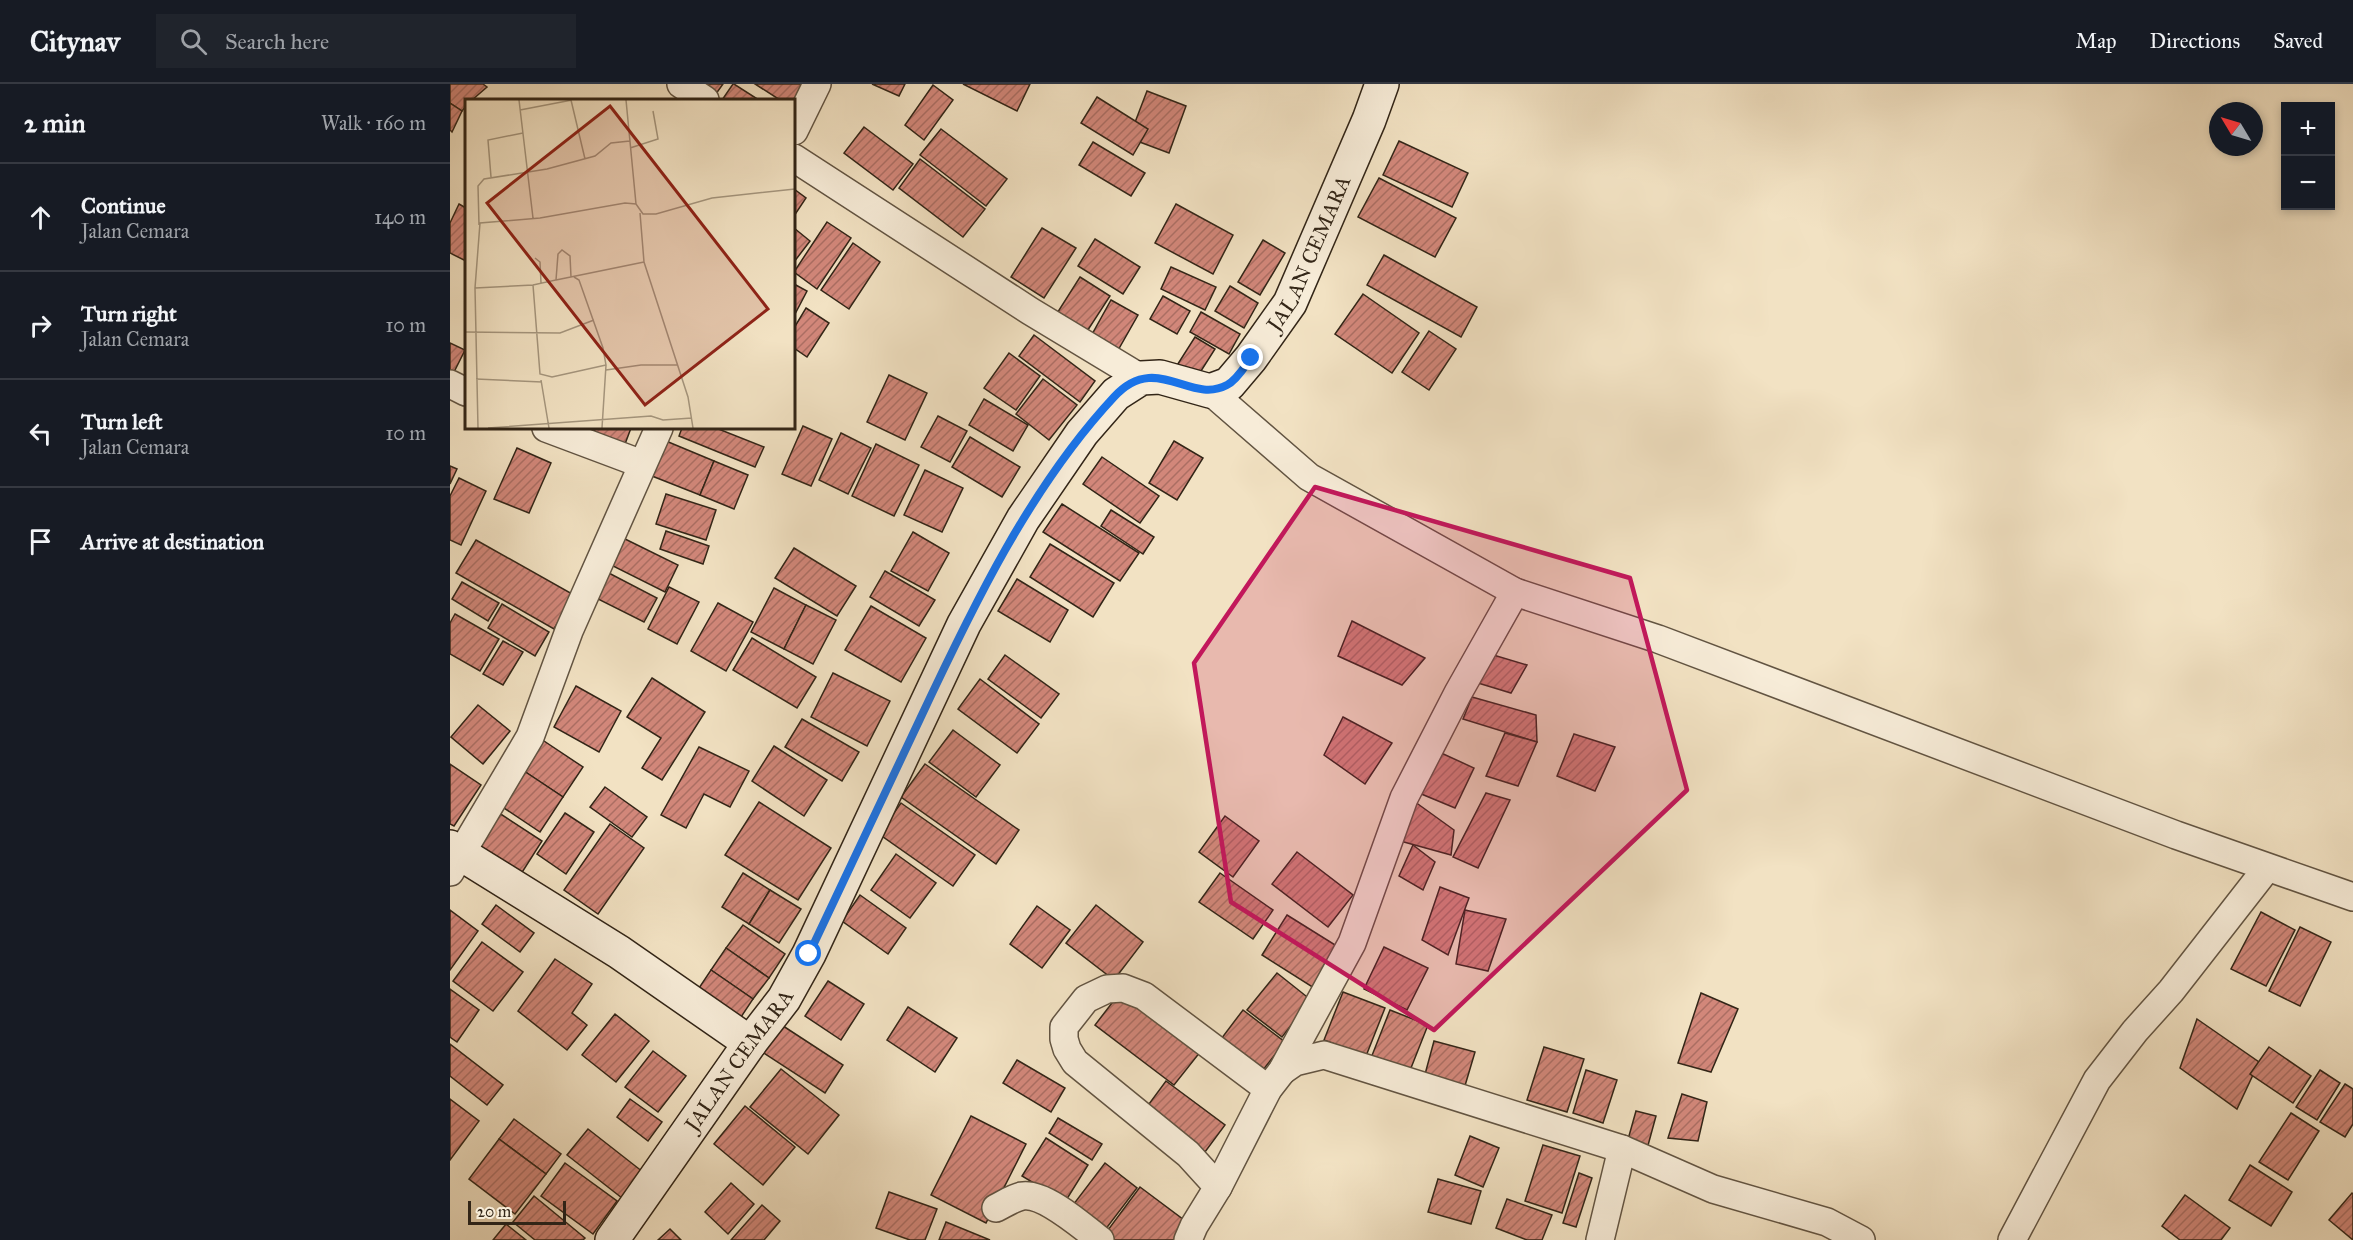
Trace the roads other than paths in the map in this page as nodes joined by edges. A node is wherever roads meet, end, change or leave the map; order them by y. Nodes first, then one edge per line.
1 (681, 84) edge
2 (817, 84) edge
3 (1382, 84) edge
4 (704, 99) edge
5 (795, 129) edge
6 (795, 159) edge
7 (1141, 378) junction
8 (450, 384) edge
9 (1210, 391) junction
10 (465, 392) edge
11 (549, 429) edge
12 (659, 429) edge
13 (642, 464) junction
14 (1515, 592) junction
15 (454, 858) edge
16 (2266, 868) junction
17 (2353, 897) edge
18 (750, 1043) junction
19 (1275, 1080) junction
20 (1622, 1149) junction
21 (1218, 1186) junction
22 (996, 1208) dead end
23 (612, 1240) edge
24 (1100, 1240) edge
25 (1188, 1240) edge
26 (1600, 1240) edge
27 (1860, 1240) edge
28 (2012, 1240) edge

1 - 4 street
2 - 5 street
3 - 9 street, JALAN CEMARA
6 - 7 street
7 - 9 street
7 - 18 street, JALAN CEMARA
8 - 10 street
9 - 14 street
11 - 13 street
12 - 13 street
13 - 15 street
14 - 16 street
14 - 19 street
15 - 18 street
16 - 17 street
16 - 28 street
18 - 23 street, JALAN CEMARA
19 - 20 street
19 - 21 street
19 - 21 street
20 - 26 street
20 - 27 street
21 - 25 street
22 - 24 street

